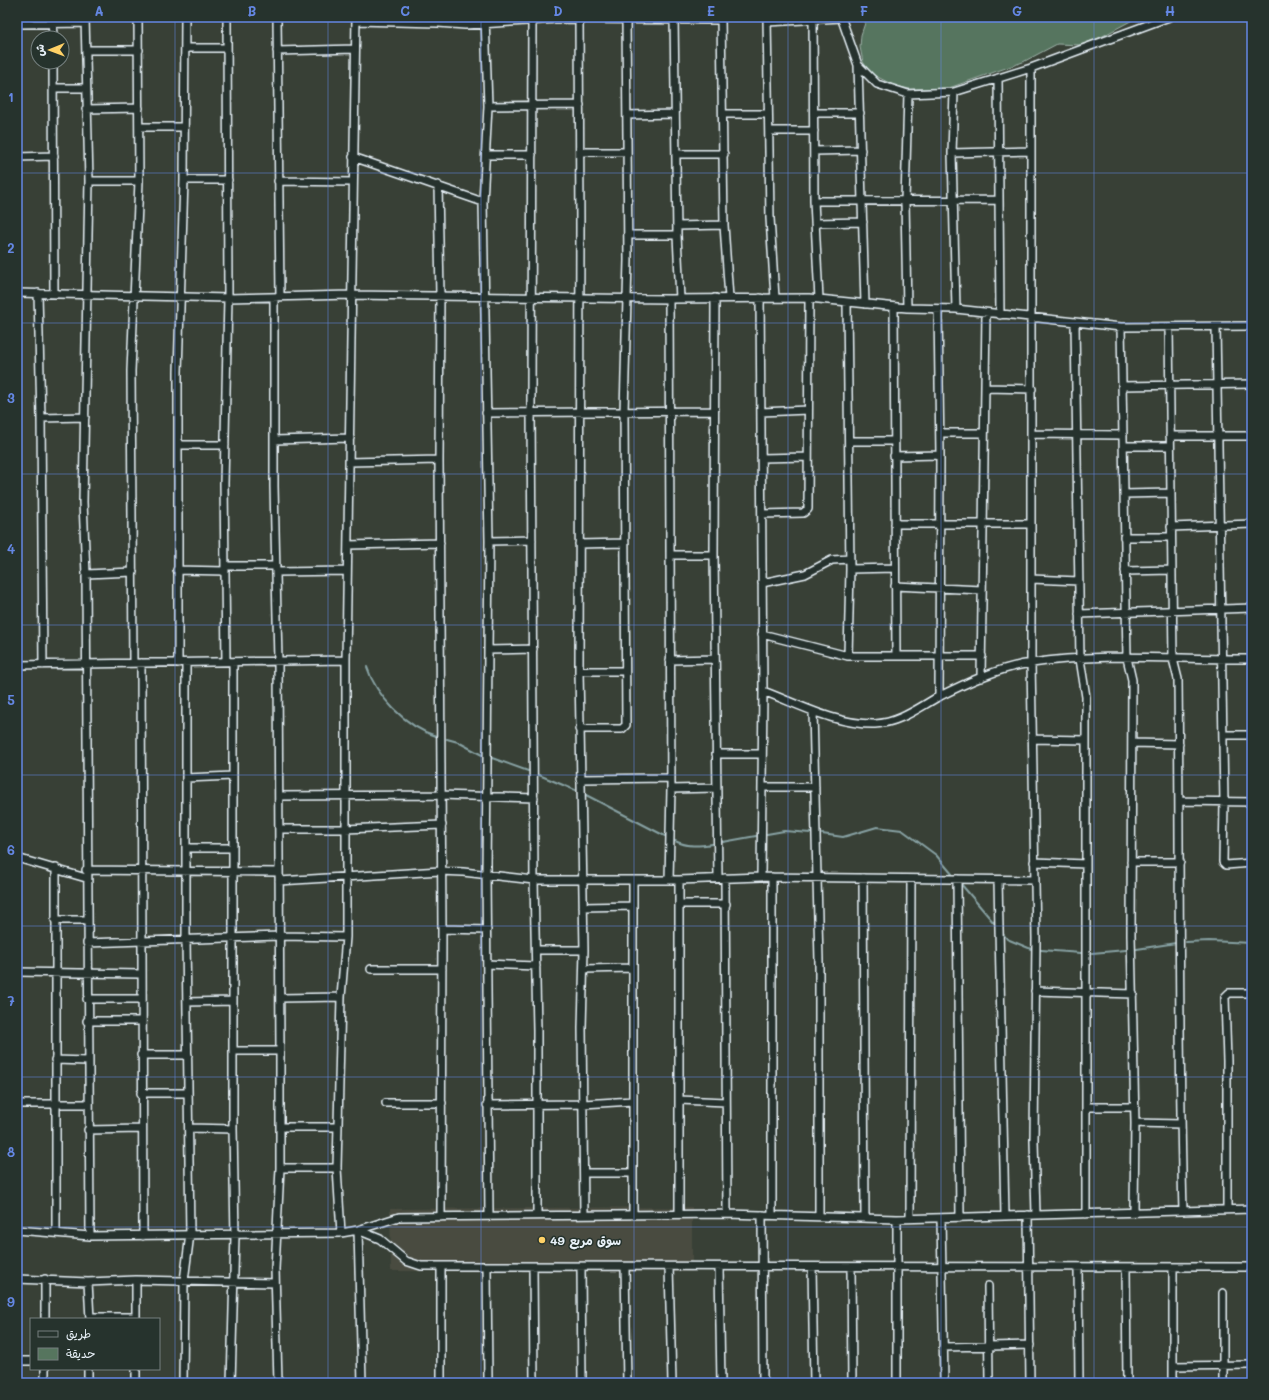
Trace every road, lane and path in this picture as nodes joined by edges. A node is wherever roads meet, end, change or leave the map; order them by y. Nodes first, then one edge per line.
1 (138, 17) edge
2 (185, 17) edge
3 (227, 17) edge
4 (276, 17) edge
5 (1169, 17) edge
6 (579, 18) edge
7 (626, 18) edge
8 (674, 18) edge
9 (721, 18) edge
10 (813, 18) edge
11 (841, 18) edge
12 (356, 19) edge
13 (532, 19) edge
14 (767, 19) edge
15 (52, 20) edge
16 (85, 20) edge
17 (438, 20) edge
18 (485, 20) edge
19 (17, 24) edge
20 (53, 30) edge
21 (185, 48) junction
22 (227, 48) junction
23 (355, 49) junction
24 (86, 50) junction
25 (139, 50) junction
26 (277, 51) junction
27 (858, 65) junction
28 (1031, 68) junction
29 (53, 70) edge
30 (998, 78) junction
31 (54, 88) junction
32 (86, 88) junction
33 (954, 92) junction
34 (908, 94) junction
35 (532, 105) junction
36 (580, 105) junction
37 (488, 106) junction
38 (139, 108) junction
39 (86, 109) junction
40 (814, 113) junction
41 (860, 113) junction
42 (675, 114) junction
43 (723, 114) junction
44 (768, 114) junction
45 (627, 115) junction
46 (140, 127) junction
47 (184, 127) junction
48 (768, 131) junction
49 (814, 131) junction
50 (814, 150) junction
51 (861, 150) junction
52 (1031, 150) junction
53 (580, 152) junction
54 (627, 152) junction
55 (998, 152) junction
56 (952, 153) junction
57 (676, 154) junction
58 (724, 154) junction
59 (486, 155) junction
60 (54, 156) junction
61 (532, 156) junction
62 (17, 157) edge
63 (353, 157) junction
64 (184, 180) junction
65 (228, 180) junction
66 (89, 181) junction
67 (139, 181) junction
68 (278, 181) junction
69 (352, 182) junction
70 (438, 185) junction
71 (954, 200) junction
72 (999, 200) junction
73 (814, 201) junction
74 (483, 202) junction
75 (862, 202) junction
76 (905, 202) junction
77 (863, 222) junction
78 (815, 223) junction
79 (724, 225) junction
80 (677, 226) junction
81 (628, 235) junction
82 (677, 235) junction
83 (17, 293) edge
84 (38, 293) junction
85 (54, 294) junction
86 (87, 294) junction
87 (350, 295) junction
88 (134, 296) junction
89 (180, 296) junction
90 (277, 296) junction
91 (440, 296) junction
92 (484, 297) junction
93 (532, 297) junction
94 (228, 298) junction
95 (579, 298) junction
96 (626, 298) junction
97 (714, 298) junction
98 (729, 298) junction
99 (760, 298) junction
100 (775, 298) junction
101 (809, 298) junction
102 (669, 299) junction
103 (680, 299) junction
104 (819, 299) junction
105 (847, 302) junction
106 (865, 304) junction
107 (894, 307) junction
108 (908, 308) junction
109 (938, 309) junction
110 (956, 309) junction
111 (986, 313) junction
112 (1000, 315) junction
113 (1032, 319) junction
114 (1076, 323) junction
115 (1252, 326) edge
116 (1121, 327) junction
117 (1216, 327) junction
118 (1169, 328) junction
119 (1252, 384) edge
120 (1217, 385) junction
121 (1122, 386) junction
122 (1169, 386) junction
123 (985, 388) junction
124 (1032, 389) junction
125 (808, 410) junction
126 (714, 411) junction
127 (531, 412) junction
128 (579, 412) junction
129 (624, 412) junction
130 (669, 412) junction
131 (761, 412) junction
132 (486, 413) junction
133 (41, 418) junction
134 (84, 418) junction
135 (940, 433) junction
136 (984, 433) junction
137 (1032, 434) junction
138 (1077, 434) junction
139 (1123, 435) junction
140 (1218, 435) junction
141 (1170, 436) junction
142 (1252, 436) edge
143 (350, 438) junction
144 (274, 440) junction
145 (849, 440) junction
146 (894, 441) junction
147 (178, 445) junction
148 (225, 445) junction
149 (1123, 446) junction
150 (1170, 446) junction
151 (940, 455) junction
152 (894, 456) junction
153 (807, 457) junction
154 (761, 458) junction
155 (439, 460) junction
156 (349, 462) junction
157 (1171, 493) junction
158 (1124, 494) junction
159 (762, 514) junction
160 (983, 523) junction
161 (895, 524) junction
162 (940, 524) junction
163 (1031, 524) junction
164 (1252, 524) edge
165 (1219, 526) junction
166 (1171, 527) junction
167 (1124, 537) junction
168 (1171, 537) junction
169 (532, 540) junction
170 (489, 542) junction
171 (440, 543) junction
172 (624, 543) junction
173 (579, 544) junction
174 (348, 545) junction
175 (670, 555) junction
176 (714, 555) junction
177 (850, 559) junction
178 (225, 568) junction
179 (895, 568) junction
180 (276, 569) junction
181 (850, 569) junction
182 (177, 570) junction
183 (1172, 570) junction
184 (347, 571) junction
185 (1125, 571) junction
186 (133, 572) junction
187 (86, 574) junction
188 (1031, 579) junction
189 (1079, 581) junction
190 (762, 583) junction
191 (895, 586) junction
192 (940, 587) junction
193 (982, 590) junction
194 (1252, 608) edge
195 (1221, 609) junction
196 (1172, 611) junction
197 (1126, 613) junction
198 (1079, 614) junction
199 (762, 634) junction
200 (533, 649) junction
201 (488, 650) junction
202 (848, 656) junction
203 (896, 656) junction
204 (939, 656) junction
205 (982, 656) junction
206 (1127, 658) junction
207 (714, 659) junction
208 (1080, 659) junction
209 (1173, 659) junction
210 (1252, 659) edge
211 (346, 660) junction
212 (670, 660) junction
213 (1222, 660) junction
214 (278, 661) junction
215 (230, 662) junction
216 (132, 663) junction
217 (141, 663) junction
218 (182, 663) junction
219 (1031, 663) junction
220 (85, 664) junction
221 (17, 665) edge
222 (42, 665) junction
223 (579, 671) junction
224 (626, 672) junction
225 (981, 678) junction
226 (762, 691) junction
227 (939, 697) junction
228 (813, 711) junction
229 (579, 729) junction
230 (1223, 735) junction
231 (1252, 735) edge
232 (1032, 740) junction
233 (1086, 740) junction
234 (1132, 743) junction
235 (1178, 744) junction
236 (716, 754) junction
237 (762, 754) junction
238 (233, 776) junction
239 (186, 778) junction
240 (671, 778) junction
241 (580, 779) junction
242 (762, 787) junction
243 (815, 787) junction
244 (716, 788) junction
245 (671, 789) junction
246 (441, 795) junction
247 (279, 796) junction
248 (346, 797) junction
249 (487, 797) junction
250 (534, 798) junction
251 (1179, 801) junction
252 (1224, 802) junction
253 (1252, 802) edge
254 (442, 825) junction
255 (279, 829) junction
256 (345, 829) junction
257 (186, 848) junction
258 (233, 848) junction
259 (17, 858) edge
260 (1034, 862) junction
261 (1132, 862) junction
262 (1180, 862) junction
263 (1252, 863) edge
264 (1086, 864) junction
265 (56, 868) junction
266 (140, 870) junction
267 (186, 871) junction
268 (440, 871) junction
269 (233, 872) junction
270 (279, 872) junction
271 (86, 874) junction
272 (486, 874) junction
273 (761, 877) junction
274 (772, 877) junction
275 (345, 878) junction
276 (722, 878) junction
277 (817, 878) junction
278 (863, 878) junction
279 (911, 879) junction
280 (957, 879) junction
281 (534, 880) junction
282 (582, 880) junction
283 (632, 880) junction
284 (670, 880) junction
285 (679, 880) junction
286 (998, 880) junction
287 (1035, 880) junction
288 (279, 881) junction
289 (680, 904) junction
290 (726, 904) junction
291 (632, 906) junction
292 (583, 907) junction
293 (55, 920) junction
294 (87, 920) junction
295 (442, 929) junction
296 (488, 930) junction
297 (279, 936) junction
298 (346, 937) junction
299 (233, 938) junction
300 (186, 940) junction
301 (140, 941) junction
302 (87, 943) junction
303 (536, 950) junction
304 (584, 950) junction
305 (487, 964) junction
306 (536, 966) junction
307 (633, 968) junction
308 (371, 969) dead end
309 (442, 969) junction
310 (584, 969) junction
311 (17, 972) edge
312 (55, 972) junction
313 (87, 973) junction
314 (140, 974) junction
315 (1035, 991) junction
316 (1087, 993) junction
317 (1252, 993) edge
318 (1133, 994) junction
319 (340, 997) junction
320 (280, 998) junction
321 (87, 999) junction
322 (141, 999) junction
323 (233, 1001) junction
324 (187, 1002) junction
325 (88, 1021) junction
326 (141, 1021) junction
327 (280, 1051) junction
328 (233, 1052) junction
329 (188, 1054) junction
330 (141, 1055) junction
331 (55, 1060) junction
332 (88, 1061) junction
333 (142, 1093) junction
334 (188, 1093) junction
335 (679, 1100) junction
336 (633, 1101) junction
337 (726, 1102) junction
338 (386, 1103) dead end
339 (442, 1103) junction
340 (17, 1104) edge
341 (88, 1104) junction
342 (536, 1104) junction
343 (583, 1104) junction
344 (55, 1105) junction
345 (487, 1105) junction
346 (1087, 1107) junction
347 (1135, 1107) junction
348 (1135, 1123) junction
349 (1181, 1124) junction
350 (280, 1127) junction
351 (338, 1127) junction
352 (189, 1128) junction
353 (142, 1129) junction
354 (233, 1129) junction
355 (88, 1130) junction
356 (280, 1168) junction
357 (337, 1168) junction
358 (584, 1173) junction
359 (633, 1173) junction
360 (1227, 1209) junction
361 (1252, 1209) edge
362 (1183, 1211) junction
363 (1134, 1212) junction
364 (633, 1214) junction
365 (679, 1214) junction
366 (726, 1214) junction
367 (1086, 1214) junction
368 (584, 1215) junction
369 (762, 1215) junction
370 (772, 1215) junction
371 (1028, 1215) junction
372 (1036, 1215) junction
373 (441, 1216) junction
374 (489, 1216) junction
375 (536, 1216) junction
376 (819, 1216) junction
377 (1005, 1216) junction
378 (865, 1218) junction
379 (910, 1218) junction
380 (941, 1218) junction
381 (960, 1218) junction
382 (897, 1219) junction
383 (17, 1230) edge
384 (358, 1230) junction
385 (56, 1232) junction
386 (341, 1233) junction
387 (190, 1234) junction
388 (276, 1234) junction
389 (90, 1236) junction
390 (142, 1236) junction
391 (235, 1236) junction
392 (441, 1266) junction
393 (487, 1266) junction
394 (533, 1267) junction
395 (581, 1267) junction
396 (625, 1267) junction
397 (669, 1267) junction
398 (719, 1267) junction
399 (762, 1267) junction
400 (812, 1267) junction
401 (1078, 1267) junction
402 (1126, 1267) junction
403 (1173, 1267) junction
404 (1252, 1267) edge
405 (851, 1268) junction
406 (897, 1268) junction
407 (941, 1268) junction
408 (1029, 1268) junction
409 (17, 1279) edge
410 (45, 1279) junction
411 (136, 1280) junction
412 (184, 1281) junction
413 (88, 1282) junction
414 (233, 1282) junction
415 (275, 1283) junction
416 (988, 1286) dead end
417 (1223, 1293) dead end
418 (45, 1318) edge
419 (90, 1318) edge
420 (136, 1318) edge
421 (989, 1346) junction
422 (1030, 1346) junction
423 (943, 1347) junction
424 (17, 1361) edge
425 (30, 1361) edge
426 (1223, 1365) junction
427 (1252, 1365) edge
428 (1173, 1366) junction
429 (45, 1370) edge
430 (88, 1370) edge
431 (136, 1370) edge
432 (45, 1383) edge
433 (88, 1383) edge
434 (136, 1383) edge
435 (183, 1383) edge
436 (231, 1383) edge
437 (278, 1383) edge
438 (362, 1383) edge
439 (441, 1383) edge
440 (488, 1383) edge
441 (534, 1383) edge
442 (582, 1383) edge
443 (627, 1383) edge
444 (672, 1383) edge
445 (721, 1383) edge
446 (763, 1383) edge
447 (814, 1383) edge
448 (852, 1383) edge
449 (897, 1383) edge
450 (944, 1383) edge
451 (989, 1383) edge
452 (1030, 1383) edge
453 (1079, 1383) edge
454 (1127, 1383) edge
455 (1173, 1383) edge
456 (1223, 1383) edge

1 - 25 street
2 - 21 street
3 - 22 street
4 - 26 street
5 - 28 street
6 - 7 street
6 - 13 street
6 - 36 street
7 - 8 street
7 - 45 street
8 - 9 street
8 - 42 street
9 - 43 street
10 - 11 street
10 - 14 street
10 - 40 street
11 - 27 street
12 - 17 street
12 - 23 street
13 - 18 street
13 - 35 street
14 - 44 street
15 - 16 street
15 - 19 street
15 - 20 street
16 - 24 street
17 - 18 street
18 - 37 street
21 - 22 street
21 - 47 street
22 - 65 street
23 - 26 street
23 - 63 street
24 - 25 street
24 - 32 street
25 - 38 street
26 - 68 street
27 - 34 street
27 - 41 street
28 - 30 street
28 - 52 street
29 - 31 street
30 - 33 street
30 - 55 street
31 - 32 street
31 - 60 street
32 - 39 street
33 - 34 street
33 - 56 street
34 - 76 street
35 - 36 street
35 - 37 street
35 - 61 street
36 - 53 street
37 - 59 street
38 - 39 street
38 - 46 street
39 - 66 street
40 - 41 street
40 - 49 street
41 - 51 street
42 - 45 street
42 - 57 street
43 - 44 street
43 - 58 street
44 - 48 street
45 - 54 street
46 - 47 street
46 - 67 street
47 - 64 street
48 - 49 street
48 - 100 street
49 - 50 street
50 - 51 street
50 - 73 street
51 - 75 street
52 - 55 street
52 - 113 street
53 - 54 street
53 - 95 street
54 - 81 street
55 - 56 street
55 - 72 street
56 - 71 street
57 - 58 street
57 - 80 street
58 - 79 street
59 - 61 street
59 - 74 street
60 - 62 street
60 - 85 street
61 - 93 street
63 - 69 street
63 - 70 street
64 - 65 street
64 - 89 street
65 - 94 street
66 - 67 street
66 - 86 street
67 - 88 street
68 - 69 street
68 - 90 street
69 - 87 street
70 - 74 street
70 - 91 street
71 - 72 street
71 - 76 street
71 - 110 street
72 - 112 street
73 - 75 street
73 - 78 street
74 - 92 street
75 - 76 street
75 - 77 street
76 - 108 street
77 - 78 street
77 - 106 street
78 - 104 street
79 - 80 street
79 - 98 street
80 - 82 street
81 - 82 street
81 - 96 street
82 - 103 street
83 - 84 street
84 - 85 street
84 - 133 street
85 - 86 street
86 - 88 street
86 - 134 street
87 - 90 street
87 - 91 street
87 - 143 street
88 - 89 street
88 - 186 street
89 - 94 street
89 - 147 street
90 - 94 street
90 - 144 street
91 - 92 street
91 - 155 street
92 - 93 street
92 - 132 street
93 - 95 street
93 - 127 street
94 - 148 street
95 - 96 street
95 - 128 street
96 - 102 street
96 - 129 street
97 - 98 street
97 - 103 street
97 - 126 street
98 - 99 street
99 - 100 street
99 - 131 street
100 - 101 street
101 - 104 street
101 - 125 street
102 - 103 street
102 - 130 street
104 - 105 street
105 - 106 street
105 - 145 street
106 - 107 street
107 - 108 street
107 - 146 street
108 - 109 street
109 - 110 street
109 - 135 street
110 - 111 street
111 - 112 street
111 - 123 street
112 - 113 street
113 - 114 street
113 - 124 street
114 - 116 street
114 - 138 street
115 - 117 street
116 - 118 street
116 - 121 street
117 - 118 street
117 - 120 street
118 - 122 street
119 - 120 street
120 - 122 street
120 - 140 street
121 - 122 street
121 - 139 street
122 - 141 street
123 - 124 street
123 - 136 street
124 - 137 street
125 - 131 street
125 - 153 street
126 - 130 street
126 - 176 street
127 - 128 street
127 - 132 street
127 - 169 street
128 - 129 street
128 - 173 street
129 - 130 street
129 - 172 street
130 - 175 street
131 - 154 street
132 - 170 street
133 - 134 street
133 - 222 street
134 - 187 street
135 - 136 street
135 - 151 street
136 - 160 street
137 - 138 street
137 - 163 street
138 - 139 street
138 - 189 street
139 - 149 street
140 - 141 street
140 - 142 street
140 - 165 street
141 - 150 street
143 - 144 street
143 - 156 street
144 - 180 street
145 - 146 street
145 - 177 street
146 - 152 street
147 - 148 street
147 - 182 street
148 - 178 street
149 - 150 street
149 - 158 street
150 - 157 street
151 - 152 street
151 - 162 street
152 - 161 street
153 - 154 street
153 - 159 street
154 - 159 street
155 - 156 street
155 - 171 street
156 - 174 street
157 - 158 street
157 - 166 street
158 - 167 street
159 - 190 street
160 - 162 street
160 - 163 street
160 - 193 street
161 - 162 street
161 - 179 street
162 - 192 street
163 - 188 street
164 - 165 street
165 - 166 street
165 - 195 street
166 - 168 street
167 - 168 street
167 - 185 street
168 - 183 street
169 - 170 street
169 - 200 street
170 - 201 street
171 - 174 street
171 - 246 street
172 - 173 street
172 - 224 street
173 - 223 street
174 - 184 street
175 - 176 street
175 - 212 street
176 - 207 street
177 - 181 street
177 - 190 street
178 - 180 street
178 - 182 street
178 - 215 street
179 - 181 street
179 - 191 street
180 - 184 street
180 - 214 street
181 - 202 street
182 - 218 street
183 - 185 street
183 - 196 street
184 - 211 street
185 - 197 street
186 - 187 street
186 - 216 street
187 - 220 street
188 - 189 street
188 - 219 street
189 - 198 street
190 - 199 street
191 - 192 street
191 - 203 street
192 - 193 street
192 - 204 street
193 - 205 street
194 - 195 street
195 - 196 street
195 - 213 street
196 - 197 street
196 - 209 street
197 - 198 street
197 - 206 street
198 - 208 street
199 - 202 street
199 - 226 street
200 - 201 street
200 - 250 street
201 - 249 street
202 - 203 street
203 - 204 street
204 - 205 street
204 - 227 street
205 - 225 street
206 - 208 street
206 - 209 street
206 - 234 street
207 - 212 street
207 - 236 street
208 - 219 street
208 - 233 street
209 - 213 street
209 - 235 street
210 - 213 street
211 - 214 street
211 - 248 street
212 - 240 street
213 - 230 street
214 - 215 street
214 - 247 street
215 - 218 street
215 - 238 street
216 - 217 street
216 - 220 street
217 - 218 street
217 - 266 street
218 - 239 street
219 - 225 street
219 - 232 street
220 - 222 street
220 - 271 street
221 - 222 street
223 - 224 street
223 - 229 street
224 - 229 street
225 - 227 street
226 - 228 street
226 - 237 street
227 - 228 street
228 - 243 street
229 - 241 street
230 - 231 street
230 - 252 street
232 - 233 street
232 - 260 street
233 - 264 street
234 - 235 street
234 - 261 street
235 - 251 street
236 - 237 street
236 - 244 street
237 - 242 street
238 - 239 street
238 - 258 street
239 - 257 street
240 - 241 street
240 - 245 street
241 - 282 street
242 - 243 street
242 - 273 street
243 - 277 street
244 - 245 street
244 - 276 street
245 - 284 street
246 - 248 street
246 - 249 street
246 - 254 street
247 - 248 street
247 - 255 street
248 - 256 street
249 - 250 street
249 - 272 street
250 - 281 street
251 - 252 street
251 - 262 street
252 - 253 street
252 - 263 street
254 - 256 street
254 - 268 street
255 - 256 street
255 - 270 street
256 - 275 street
257 - 258 street
257 - 267 street
258 - 269 street
259 - 265 street
260 - 264 street
260 - 287 street
261 - 262 street
261 - 318 street
262 - 349 street
264 - 316 street
265 - 271 street
265 - 293 street
266 - 267 street
266 - 271 street
266 - 301 street
267 - 269 street
267 - 300 street
268 - 272 street
268 - 275 street
268 - 295 street
269 - 270 street
269 - 299 street
270 - 288 street
271 - 294 street
272 - 281 street
272 - 296 street
273 - 274 street
273 - 276 street
274 - 277 street
274 - 370 street
275 - 288 street
275 - 298 street
276 - 285 street
276 - 290 street
277 - 278 street
277 - 376 street
278 - 279 street
278 - 378 street
279 - 280 street
279 - 379 street
280 - 286 street
280 - 381 street
281 - 282 street
281 - 303 street
282 - 283 street
282 - 292 street
283 - 284 street
283 - 291 street
284 - 285 street
285 - 289 street
286 - 287 street
286 - 377 street
287 - 315 street
288 - 297 street
289 - 290 street
289 - 335 street
290 - 337 street
291 - 292 street
291 - 307 street
292 - 304 street
293 - 294 street
293 - 312 street
294 - 302 street
295 - 296 street
295 - 309 street
296 - 305 street
297 - 298 street
297 - 299 street
297 - 320 street
298 - 319 street
299 - 300 street
299 - 323 street
300 - 301 street
300 - 324 street
301 - 302 street
301 - 314 street
302 - 313 street
303 - 304 street
303 - 306 street
304 - 310 street
305 - 306 street
305 - 345 street
306 - 342 street
307 - 310 street
307 - 336 street
308 - 309 street
309 - 339 street
310 - 343 street
311 - 312 street
312 - 313 street
312 - 331 street
313 - 314 street
313 - 321 street
314 - 322 street
315 - 316 street
315 - 372 street
316 - 318 street
316 - 346 street
317 - 360 street
318 - 347 street
319 - 320 street
319 - 351 street
320 - 327 street
321 - 322 street
321 - 325 street
322 - 326 street
323 - 324 street
323 - 328 street
324 - 329 street
325 - 326 street
325 - 332 street
326 - 330 street
327 - 328 street
327 - 350 street
328 - 354 street
329 - 330 street
329 - 334 street
330 - 333 street
331 - 332 street
331 - 344 street
332 - 341 street
333 - 334 street
333 - 353 street
334 - 352 street
335 - 337 street
335 - 365 street
336 - 343 street
336 - 359 street
337 - 366 street
338 - 339 street
339 - 373 street
340 - 344 street
341 - 344 street
341 - 355 street
342 - 343 street
342 - 345 street
342 - 375 street
343 - 358 street
344 - 385 street
345 - 374 street
346 - 347 street
346 - 367 street
347 - 348 street
348 - 349 street
348 - 363 street
349 - 362 street
350 - 351 street
350 - 356 street
351 - 357 street
352 - 354 street
352 - 387 street
353 - 355 street
353 - 390 street
354 - 391 street
355 - 389 street
356 - 357 street
356 - 388 street
357 - 386 street
358 - 359 street
358 - 368 street
359 - 364 street
360 - 361 street
360 - 362 street
362 - 363 street
363 - 367 street
364 - 365 street
364 - 368 street
365 - 366 street
366 - 369 street
367 - 372 street
368 - 375 street
369 - 370 street
369 - 399 street
370 - 376 street
371 - 372 street
371 - 377 street
371 - 408 street
373 - 374 street
373 - 384 street
374 - 375 street
376 - 378 street
377 - 381 street
378 - 382 street
379 - 380 street
379 - 382 street
380 - 381 street
380 - 407 street
382 - 406 street
383 - 385 street
384 - 386 street
384 - 392 street
384 - 438 street
385 - 389 street
386 - 388 street
387 - 390 street
387 - 391 street
387 - 412 street
388 - 391 street
388 - 415 street
389 - 390 street
391 - 414 street
392 - 393 street
392 - 439 street
393 - 394 street
393 - 440 street
394 - 395 street
394 - 441 street
395 - 396 street
395 - 442 street
396 - 397 street
396 - 443 street
397 - 398 street
397 - 444 street
398 - 399 street
398 - 445 street
399 - 400 street
399 - 446 street
400 - 405 street
400 - 447 street
401 - 402 street
401 - 408 street
401 - 453 street
402 - 403 street
402 - 454 street
403 - 404 street
403 - 428 street
405 - 406 street
405 - 448 street
406 - 407 street
406 - 449 street
407 - 408 street
407 - 423 street
408 - 422 street
409 - 410 street
410 - 413 street
410 - 418 street
411 - 412 street
411 - 413 street
411 - 420 street
412 - 414 street
412 - 435 street
413 - 419 street
414 - 415 street
414 - 436 street
415 - 437 street
416 - 421 street
417 - 426 street
419 - 420 street
421 - 422 street
421 - 423 street
421 - 451 street
422 - 452 street
423 - 450 street
424 - 425 street
426 - 427 street
426 - 428 street
426 - 456 street
428 - 455 street
429 - 432 street
430 - 433 street
431 - 434 street

